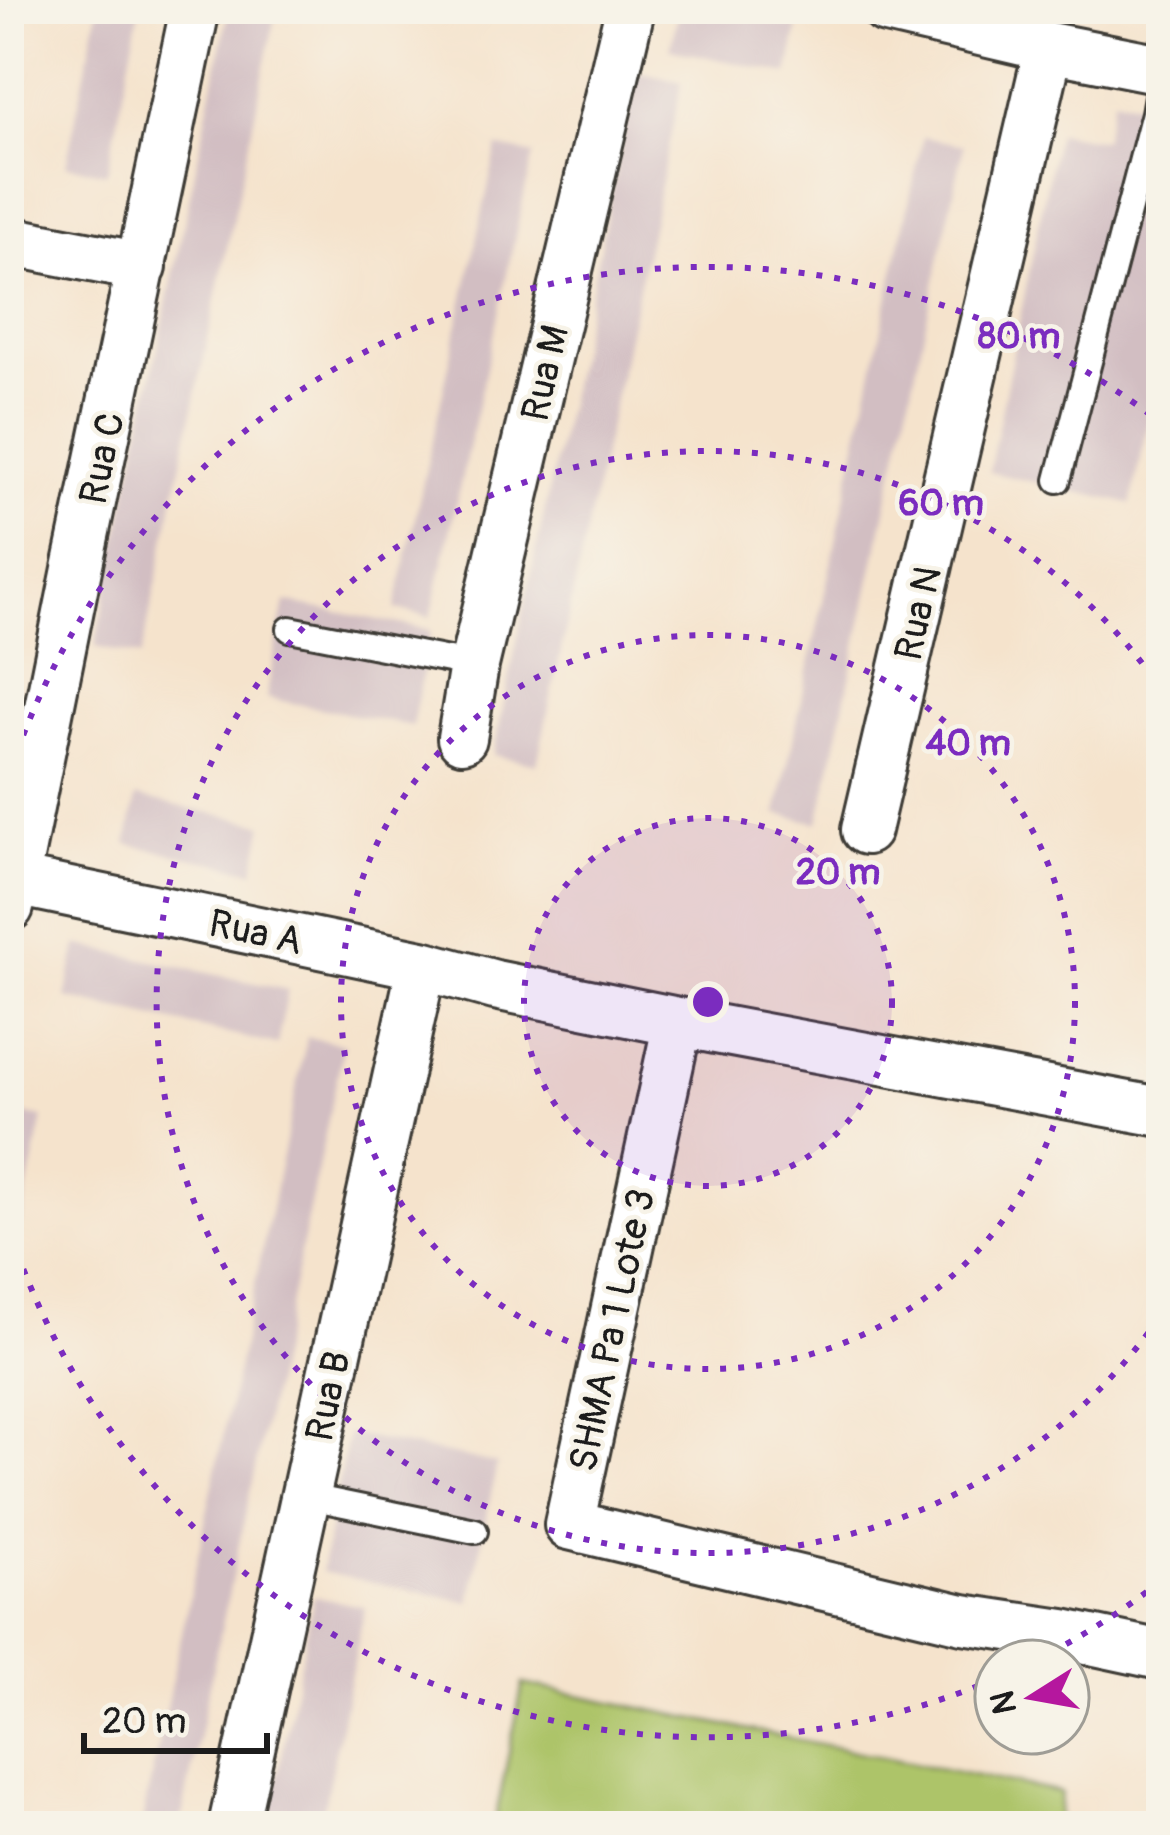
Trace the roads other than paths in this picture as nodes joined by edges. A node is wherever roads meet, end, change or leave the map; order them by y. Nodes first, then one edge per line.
1 (195, 9) edge
2 (630, 9) edge
3 (886, 9) edge
4 (1049, 46) junction
5 (1161, 71) edge
6 (9, 241) edge
7 (142, 267) junction
8 (1058, 480) dead end
9 (290, 629) dead end
10 (474, 665) junction
11 (462, 738) dead end
12 (866, 830) dead end
13 (12, 894) edge
14 (422, 965) junction
15 (678, 1022) junction
16 (1161, 1112) edge
17 (305, 1496) junction
18 (475, 1531) dead end
19 (1161, 1654) edge
20 (233, 1826) edge

1 - 7 street, Rua C
2 - 10 street, Rua M
3 - 4 street
4 - 5 street
4 - 12 street, Rua N
5 - 8 lane
6 - 7 street
7 - 13 street, Rua C
9 - 10 lane
10 - 11 street, Rua M
13 - 14 street, Rua A
14 - 15 street, Rua A
14 - 17 street, Rua B
15 - 16 street
15 - 19 street, SHMA Pa 1 Lote 3
17 - 18 lane
17 - 20 street, Rua B

